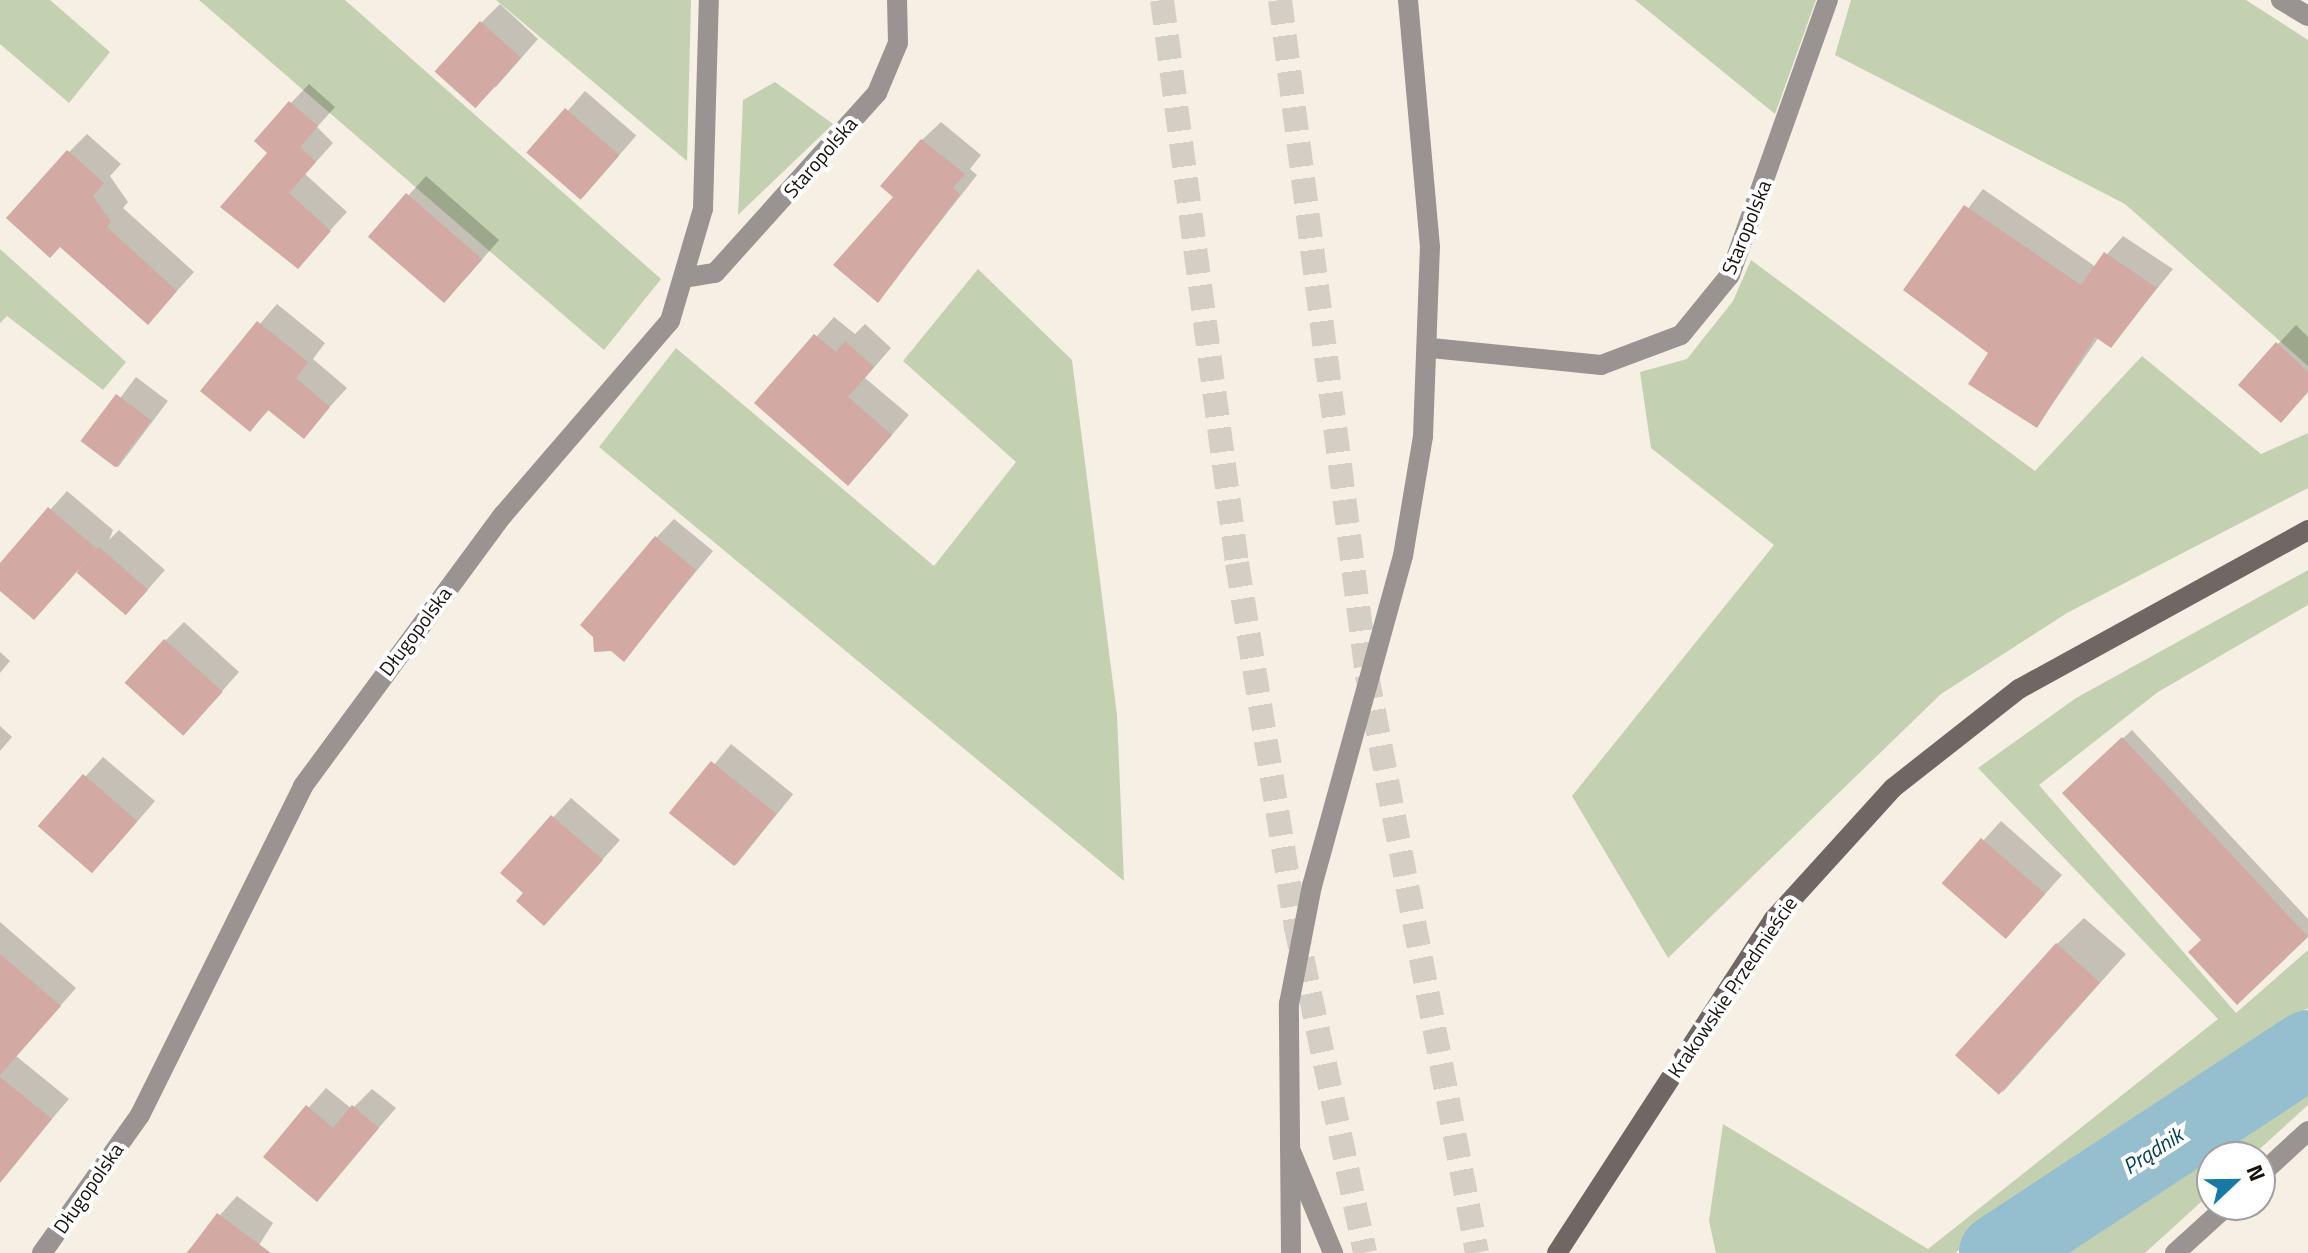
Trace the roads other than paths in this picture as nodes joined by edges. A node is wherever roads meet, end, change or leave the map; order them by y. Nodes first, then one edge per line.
1 (709, 0) edge
2 (897, 0) edge
3 (1408, 0) edge
4 (1828, 0) edge
5 (2281, 0) edge
6 (2308, 16) edge
7 (689, 277) junction
8 (1431, 348) junction
9 (2308, 530) edge
10 (2308, 1131) edge
11 (1286, 1138) junction
12 (2276, 1160) edge
13 (2210, 1221) edge
14 (1556, 1252) edge
15 (42, 1253) edge
16 (1291, 1253) edge
17 (1333, 1253) edge
18 (2175, 1253) edge

1 - 7 street, Długopolska
2 - 7 street, Staropolska
3 - 8 street
4 - 8 street, Staropolska
5 - 6 street
7 - 15 street, Długopolska
8 - 11 street
9 - 14 main road, Krakowskie Przedmieście
10 - 12 street
11 - 16 street
11 - 17 street
13 - 18 street

